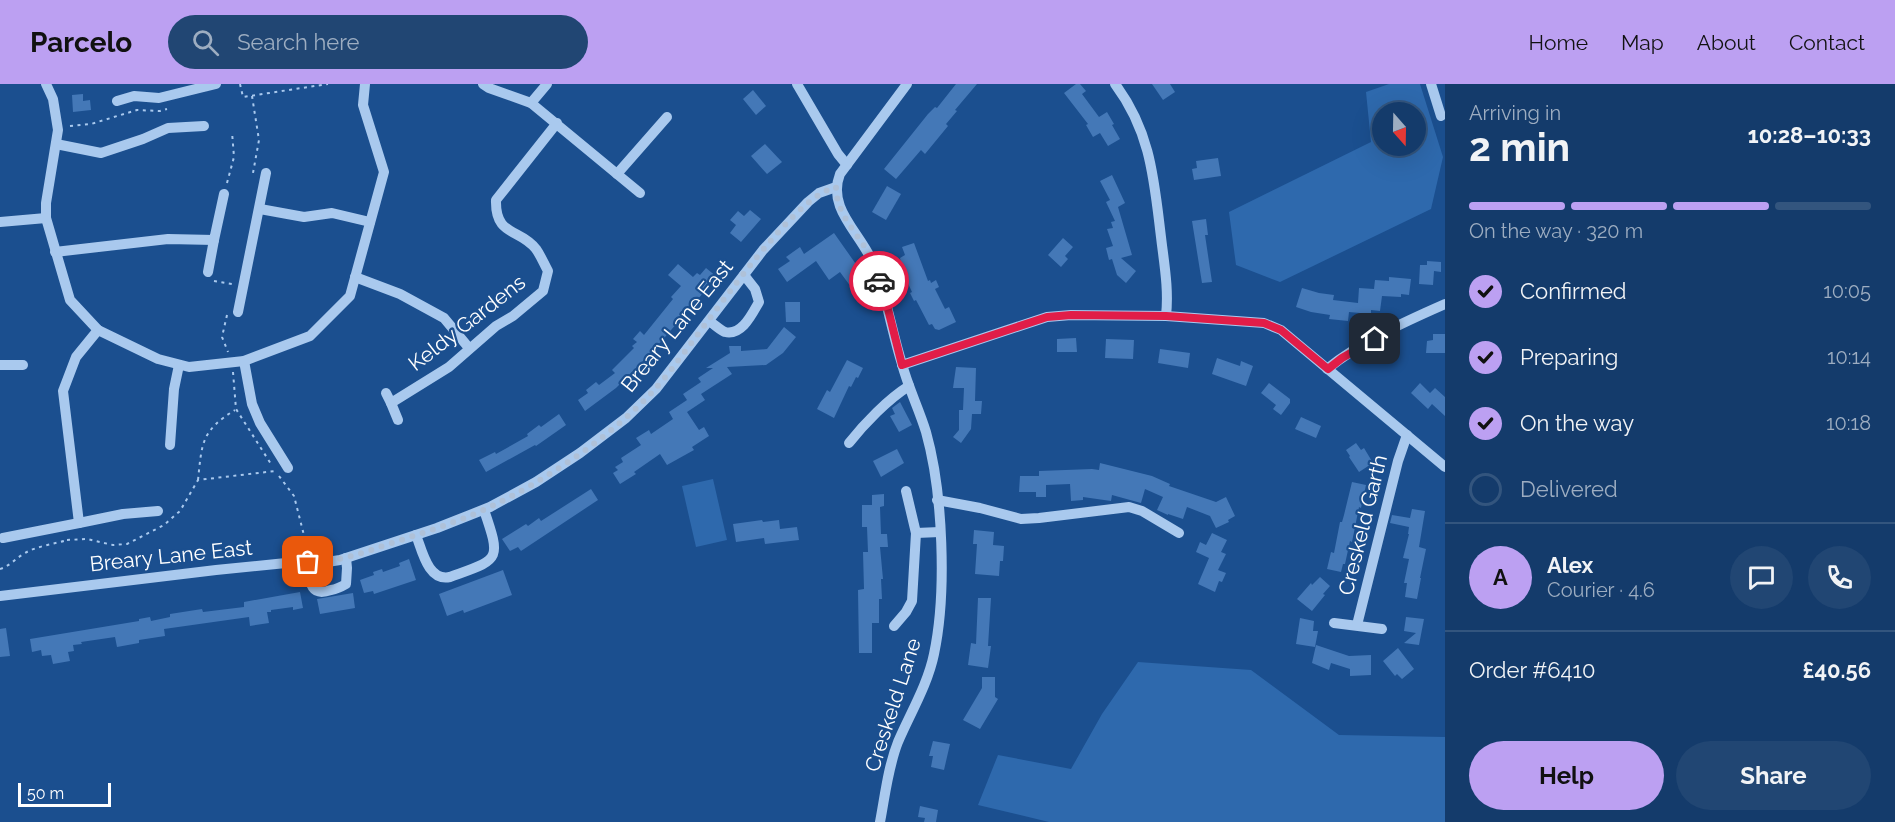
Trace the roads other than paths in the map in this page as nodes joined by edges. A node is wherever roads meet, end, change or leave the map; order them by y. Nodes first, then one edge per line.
1 (46, 84) edge
2 (216, 84) edge
3 (365, 84) edge
4 (483, 84) edge
5 (547, 84) edge
6 (797, 84) edge
7 (907, 84) edge
8 (1115, 84) edge
9 (1431, 84) edge
10 (201, 85) edge
11 (117, 101) dead end
12 (531, 103) junction
13 (1441, 116) dead end
14 (667, 117) dead end
15 (557, 123) junction
16 (204, 126) dead end
17 (56, 144) junction
18 (846, 165) junction
19 (267, 173) dead end
20 (617, 174) junction
21 (836, 187) junction
22 (640, 193) dead end
23 (224, 194) road end
24 (260, 209) junction
25 (46, 218) junction
26 (0, 222) edge
27 (370, 222) junction
28 (214, 240) junction
29 (55, 252) junction
30 (208, 272) dead end
31 (744, 275) junction
32 (355, 277) junction
33 (1445, 304) edge
34 (238, 312) dead end
35 (1166, 316) junction
36 (709, 321) junction
37 (98, 330) junction
38 (469, 348) junction
39 (244, 361) junction
40 (0, 365) edge
41 (23, 365) dead end
42 (179, 365) junction
43 (902, 365) junction
44 (1328, 369) junction
45 (909, 386) junction
46 (386, 393) dead end
47 (391, 404) junction
48 (398, 420) dead end
49 (1407, 435) junction
50 (849, 443) dead end
51 (170, 445) dead end
52 (1445, 467) edge
53 (288, 468) dead end
54 (906, 491) dead end
55 (937, 500) junction
56 (484, 510) junction
57 (158, 511) dead end
58 (79, 523) junction
59 (940, 532) junction
60 (916, 533) junction
61 (1179, 533) dead end
62 (416, 535) junction
63 (3, 538) dead end
64 (346, 558) junction
65 (308, 562) junction
66 (0, 596) edge
67 (1334, 623) dead end
68 (1357, 625) junction
69 (894, 626) dead end
70 (1382, 629) dead end
71 (880, 822) edge

1 - 17 street
2 - 10 street
3 - 27 street
4 - 12 street
5 - 12 street
6 - 18 street
7 - 18 street
8 - 35 street
9 - 13 street
10 - 11 street
12 - 15 street
14 - 20 street
15 - 20 street
15 - 38 street, Keldy Gardens
16 - 17 street
17 - 25 street
18 - 21 street
19 - 24 street
20 - 22 street
21 - 31 street, Breary Lane East
21 - 43 street, Creskeld Lane
23 - 28 street
24 - 27 street
24 - 34 street
25 - 26 street
25 - 29 street
27 - 32 street
28 - 29 street
28 - 30 street
29 - 37 street
31 - 36 street, Breary Lane East
31 - 36 street
32 - 38 street
32 - 39 street
33 - 44 street
35 - 43 street
35 - 44 street
36 - 56 street, Breary Lane East
37 - 42 street
37 - 58 street
38 - 47 street, Keldy Gardens
39 - 42 street
39 - 53 street
40 - 41 street
42 - 51 street
43 - 45 street, Creskeld Lane
44 - 49 street
45 - 50 street
45 - 55 street, Creskeld Lane
46 - 47 street
47 - 48 street
49 - 52 street
49 - 68 street, Creskeld Garth
54 - 60 street
55 - 59 street, Creskeld Lane
55 - 61 street
56 - 62 street, Breary Lane East
56 - 62 street
57 - 58 street
58 - 63 street
59 - 60 street
59 - 71 street, Creskeld Lane
60 - 69 street
62 - 64 street, Breary Lane East
64 - 65 street, Breary Lane East
64 - 65 street
65 - 66 street, Breary Lane East
67 - 68 street
68 - 70 street

